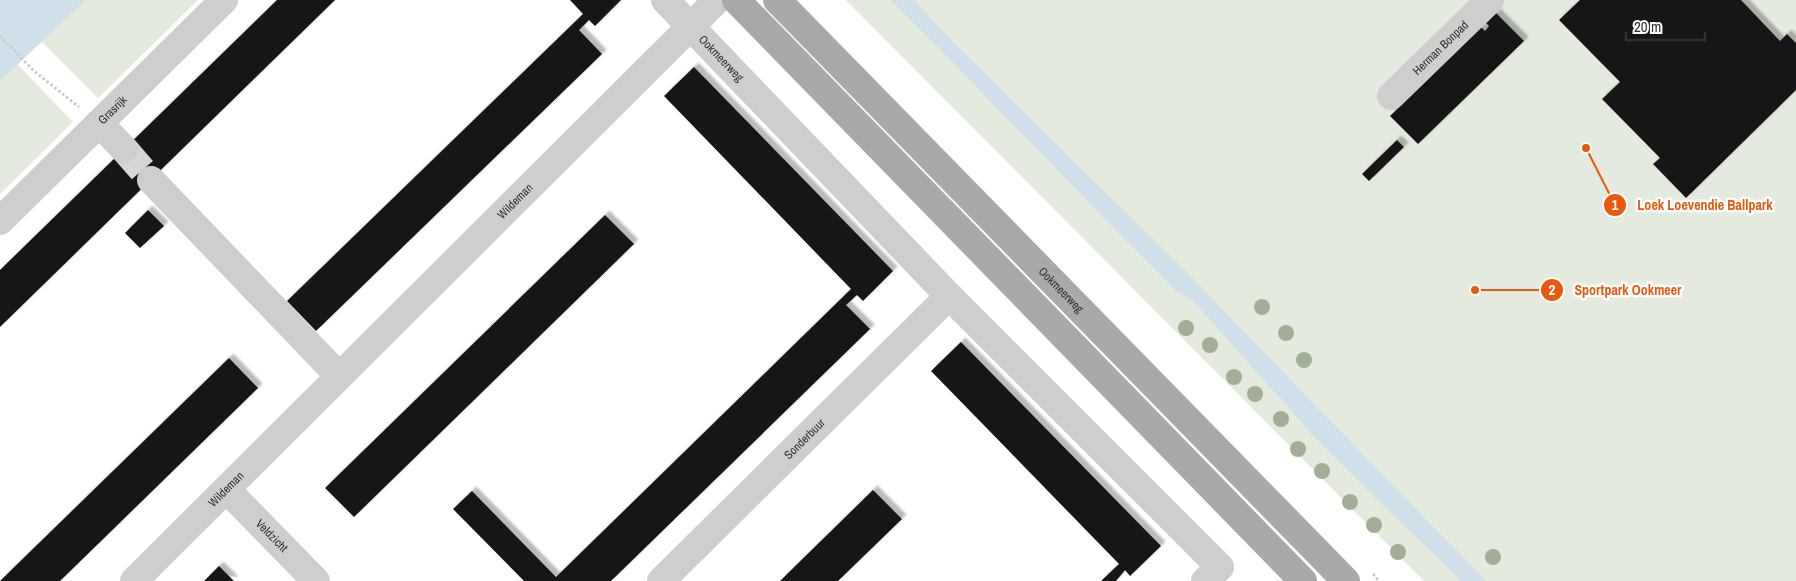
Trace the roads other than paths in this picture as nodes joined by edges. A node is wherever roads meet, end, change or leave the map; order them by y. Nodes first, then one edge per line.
1 (224, 0) edge
2 (665, 0) edge
3 (717, 0) edge
4 (736, 0) edge
5 (777, 0) edge
6 (1490, 0) edge
7 (690, 26) junction
8 (1391, 96) dead end
9 (99, 123) junction
10 (124, 149) tunnel mouth
11 (151, 180) tunnel mouth
12 (0, 221) edge
13 (949, 296) junction
14 (339, 376) junction
15 (227, 490) junction
16 (1212, 574) edge
17 (134, 581) edge
18 (316, 581) edge
19 (662, 581) edge
20 (1303, 581) edge
21 (1346, 581) edge

1 - 9 street, Grasrijk
2 - 7 street, Ookmeerweg
3 - 7 street, Wildeman
4 - 20 main road
5 - 21 main road, Ookmeerweg
6 - 8 street, Herman Bonpad
7 - 13 street, Ookmeerweg
7 - 14 street, Wildeman
9 - 10 street
9 - 12 street, Grasrijk
11 - 14 street
13 - 16 street, Ookmeerweg
13 - 19 street, Sonderbuur
14 - 15 street, Wildeman
15 - 17 street, Wildeman
15 - 18 street, Veldzicht

